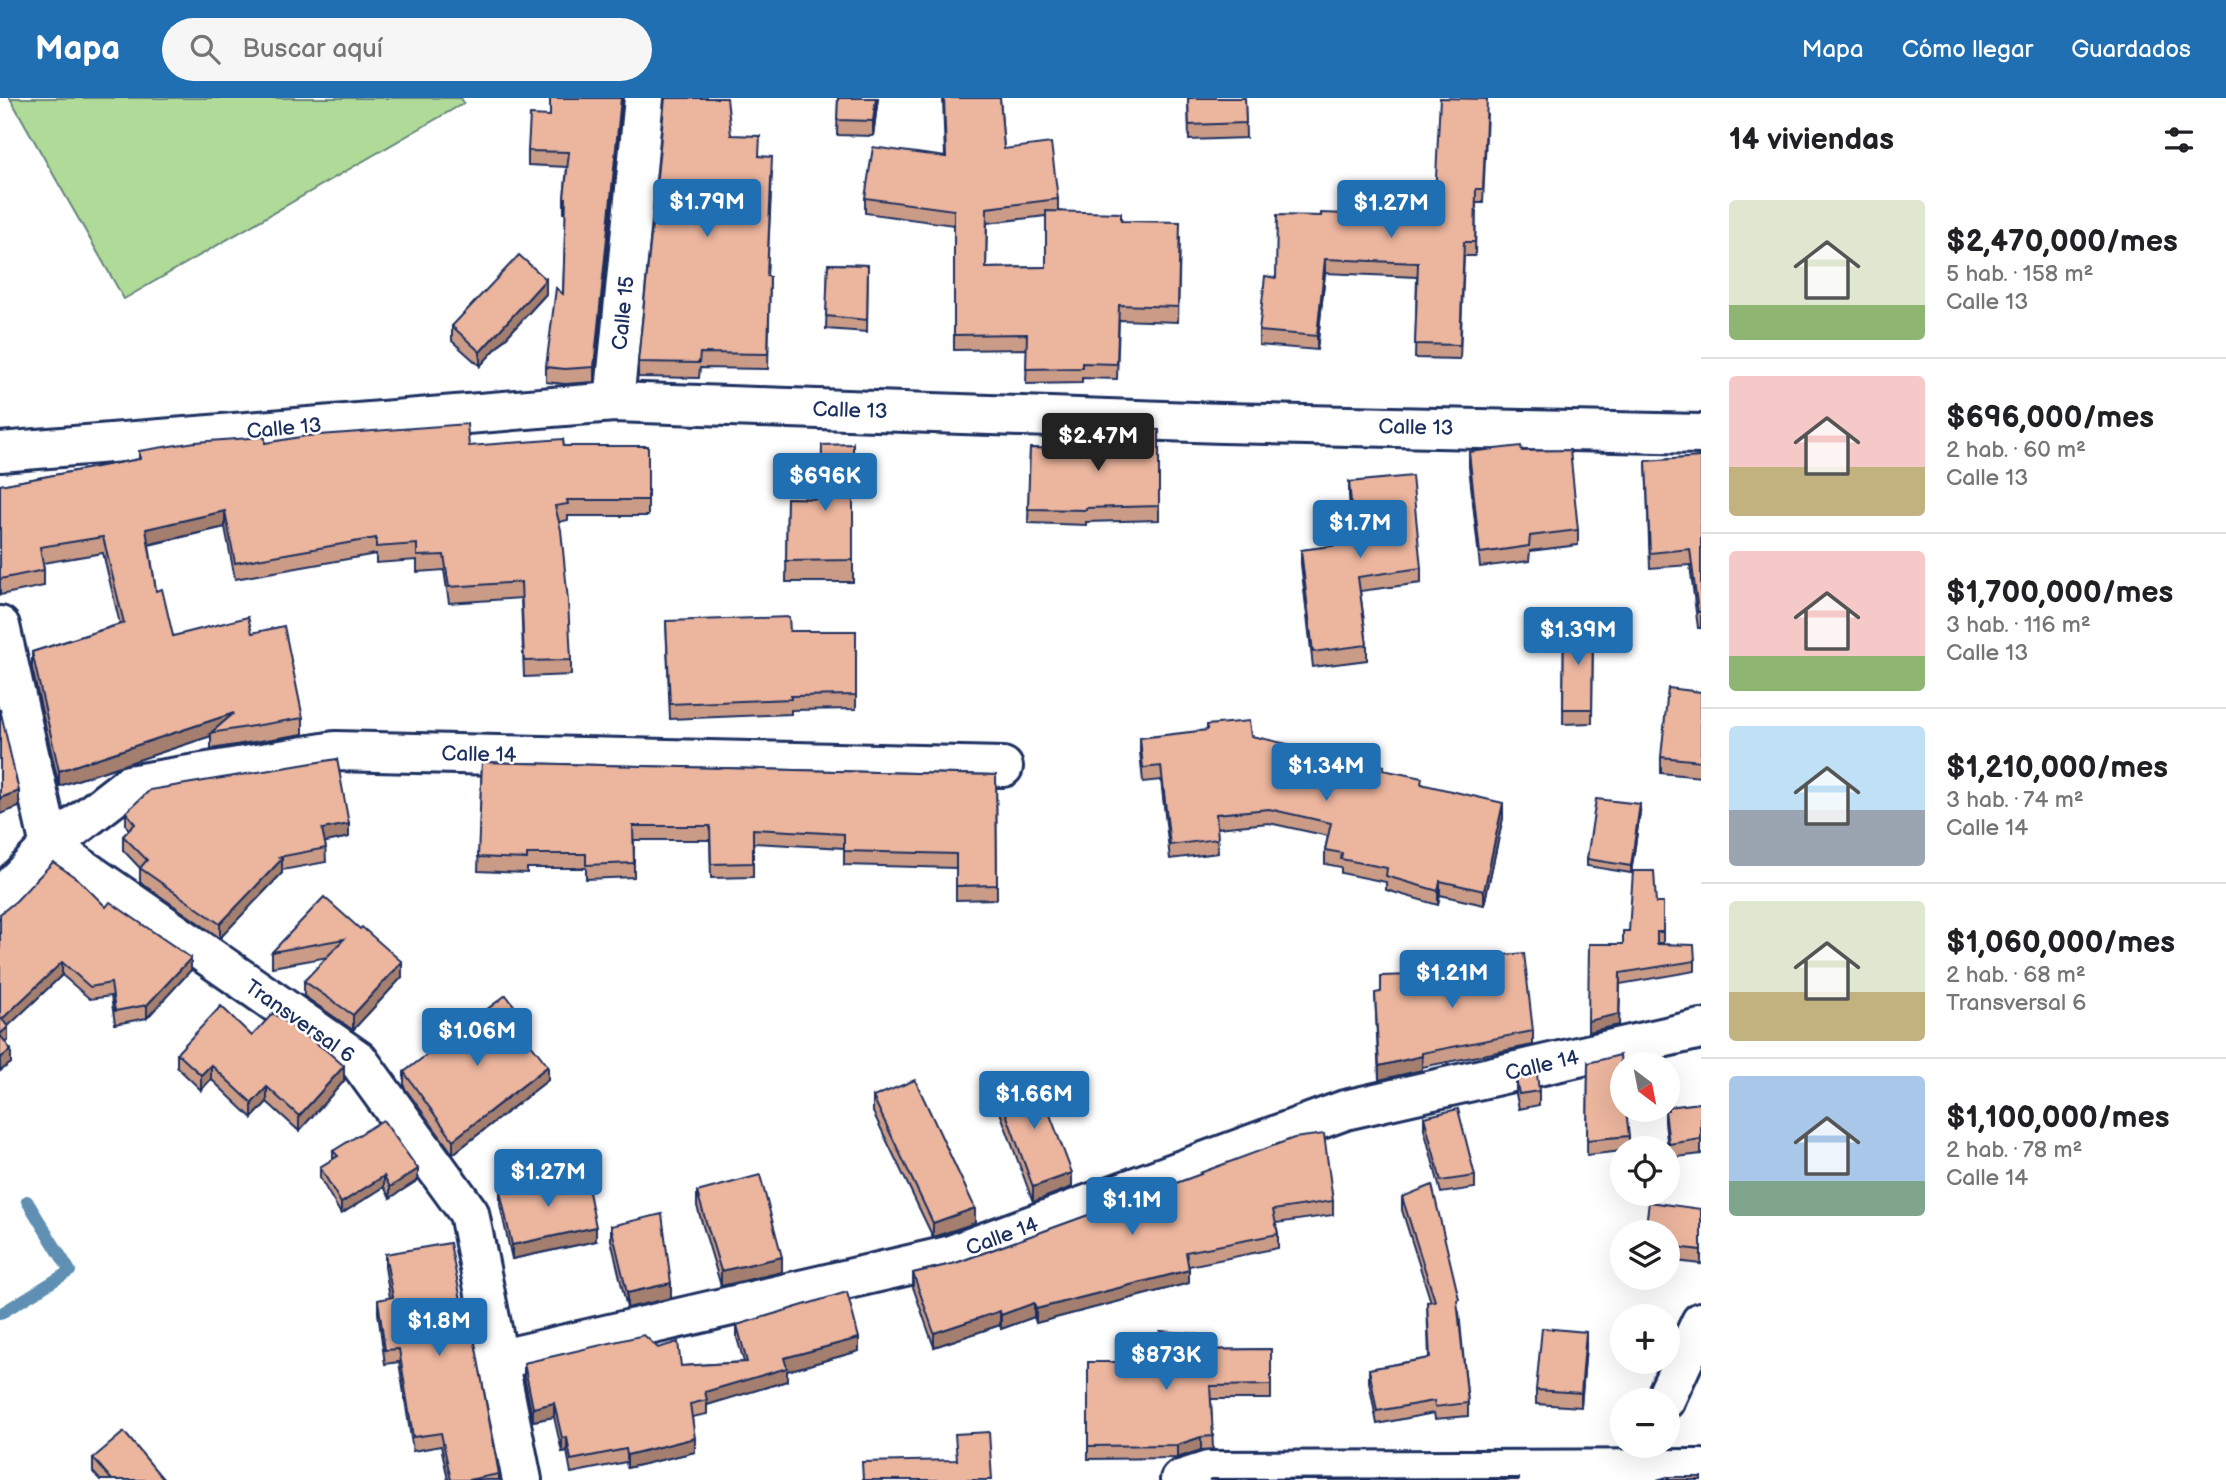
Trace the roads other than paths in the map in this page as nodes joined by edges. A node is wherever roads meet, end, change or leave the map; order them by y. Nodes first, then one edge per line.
1 (644, 98) edge
2 (614, 402) junction
3 (1701, 434) edge
4 (0, 452) edge
5 (0, 626) edge
6 (1003, 767) dead end
7 (50, 846) junction
8 (0, 898) edge
9 (1701, 1029) edge
10 (1701, 1322) edge
11 (497, 1360) junction
12 (1671, 1388) edge
13 (1638, 1458) edge
14 (1701, 1469) edge
15 (522, 1480) edge
16 (1180, 1480) edge

1 - 2 street, Calle 15
2 - 3 street, Calle 13
2 - 4 street, Calle 13
5 - 7 street
6 - 7 street, Calle 14
7 - 8 street, Calle 14
7 - 11 street, Transversal 6
9 - 11 street, Calle 14
10 - 12 street
11 - 15 street, Transversal 6
13 - 14 street
13 - 16 street

